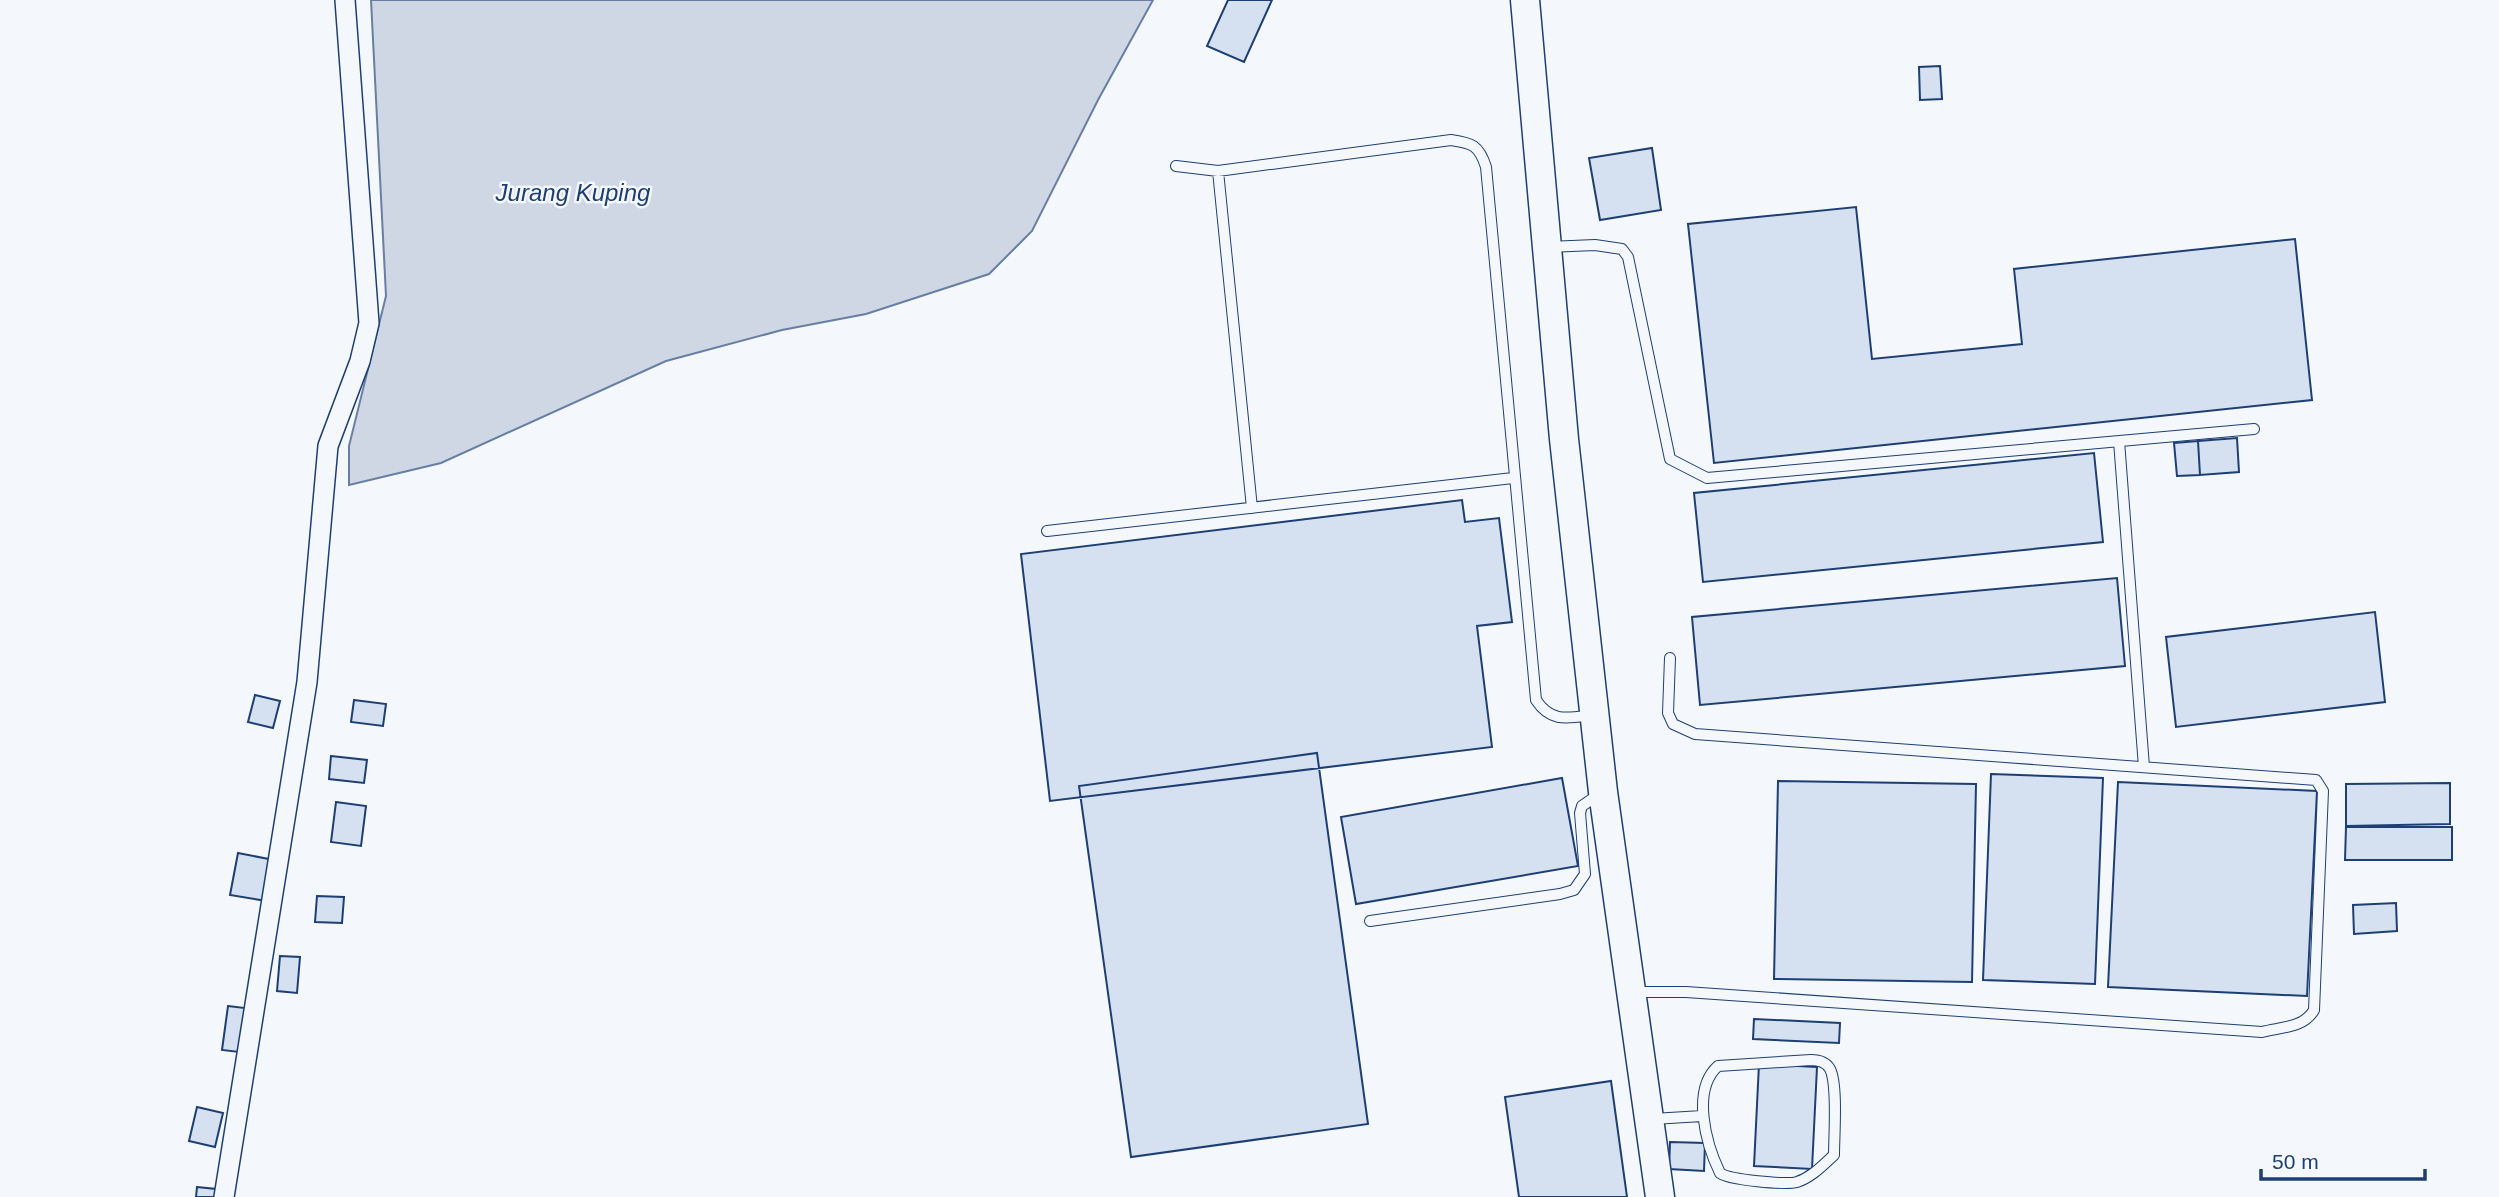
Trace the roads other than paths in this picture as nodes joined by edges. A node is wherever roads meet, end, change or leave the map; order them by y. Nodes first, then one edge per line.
1 (345, 0) edge
2 (1525, 0) edge
3 (1175, 166) dead end
4 (1218, 171) junction
5 (1548, 247) junction
6 (2255, 429) dead end
7 (2119, 441) junction
8 (1513, 478) junction
9 (1252, 508) junction
10 (1047, 531) dead end
11 (1670, 658) dead end
12 (1595, 714) junction
13 (2144, 767) junction
14 (1603, 792) junction
15 (1370, 921) dead end
16 (1631, 992) junction
17 (1703, 1116) junction
18 (1649, 1119) junction
19 (224, 1197) edge
20 (1660, 1197) edge

1 - 19 street
2 - 5 street
3 - 4 lane
4 - 8 lane
4 - 9 lane
5 - 7 lane
5 - 12 street
6 - 7 lane
7 - 13 lane
8 - 9 lane
8 - 12 lane
9 - 10 lane
11 - 13 lane
12 - 14 street
13 - 16 lane
14 - 15 lane
14 - 16 street
16 - 18 street
17 - 17 lane
17 - 18 lane
18 - 20 street

